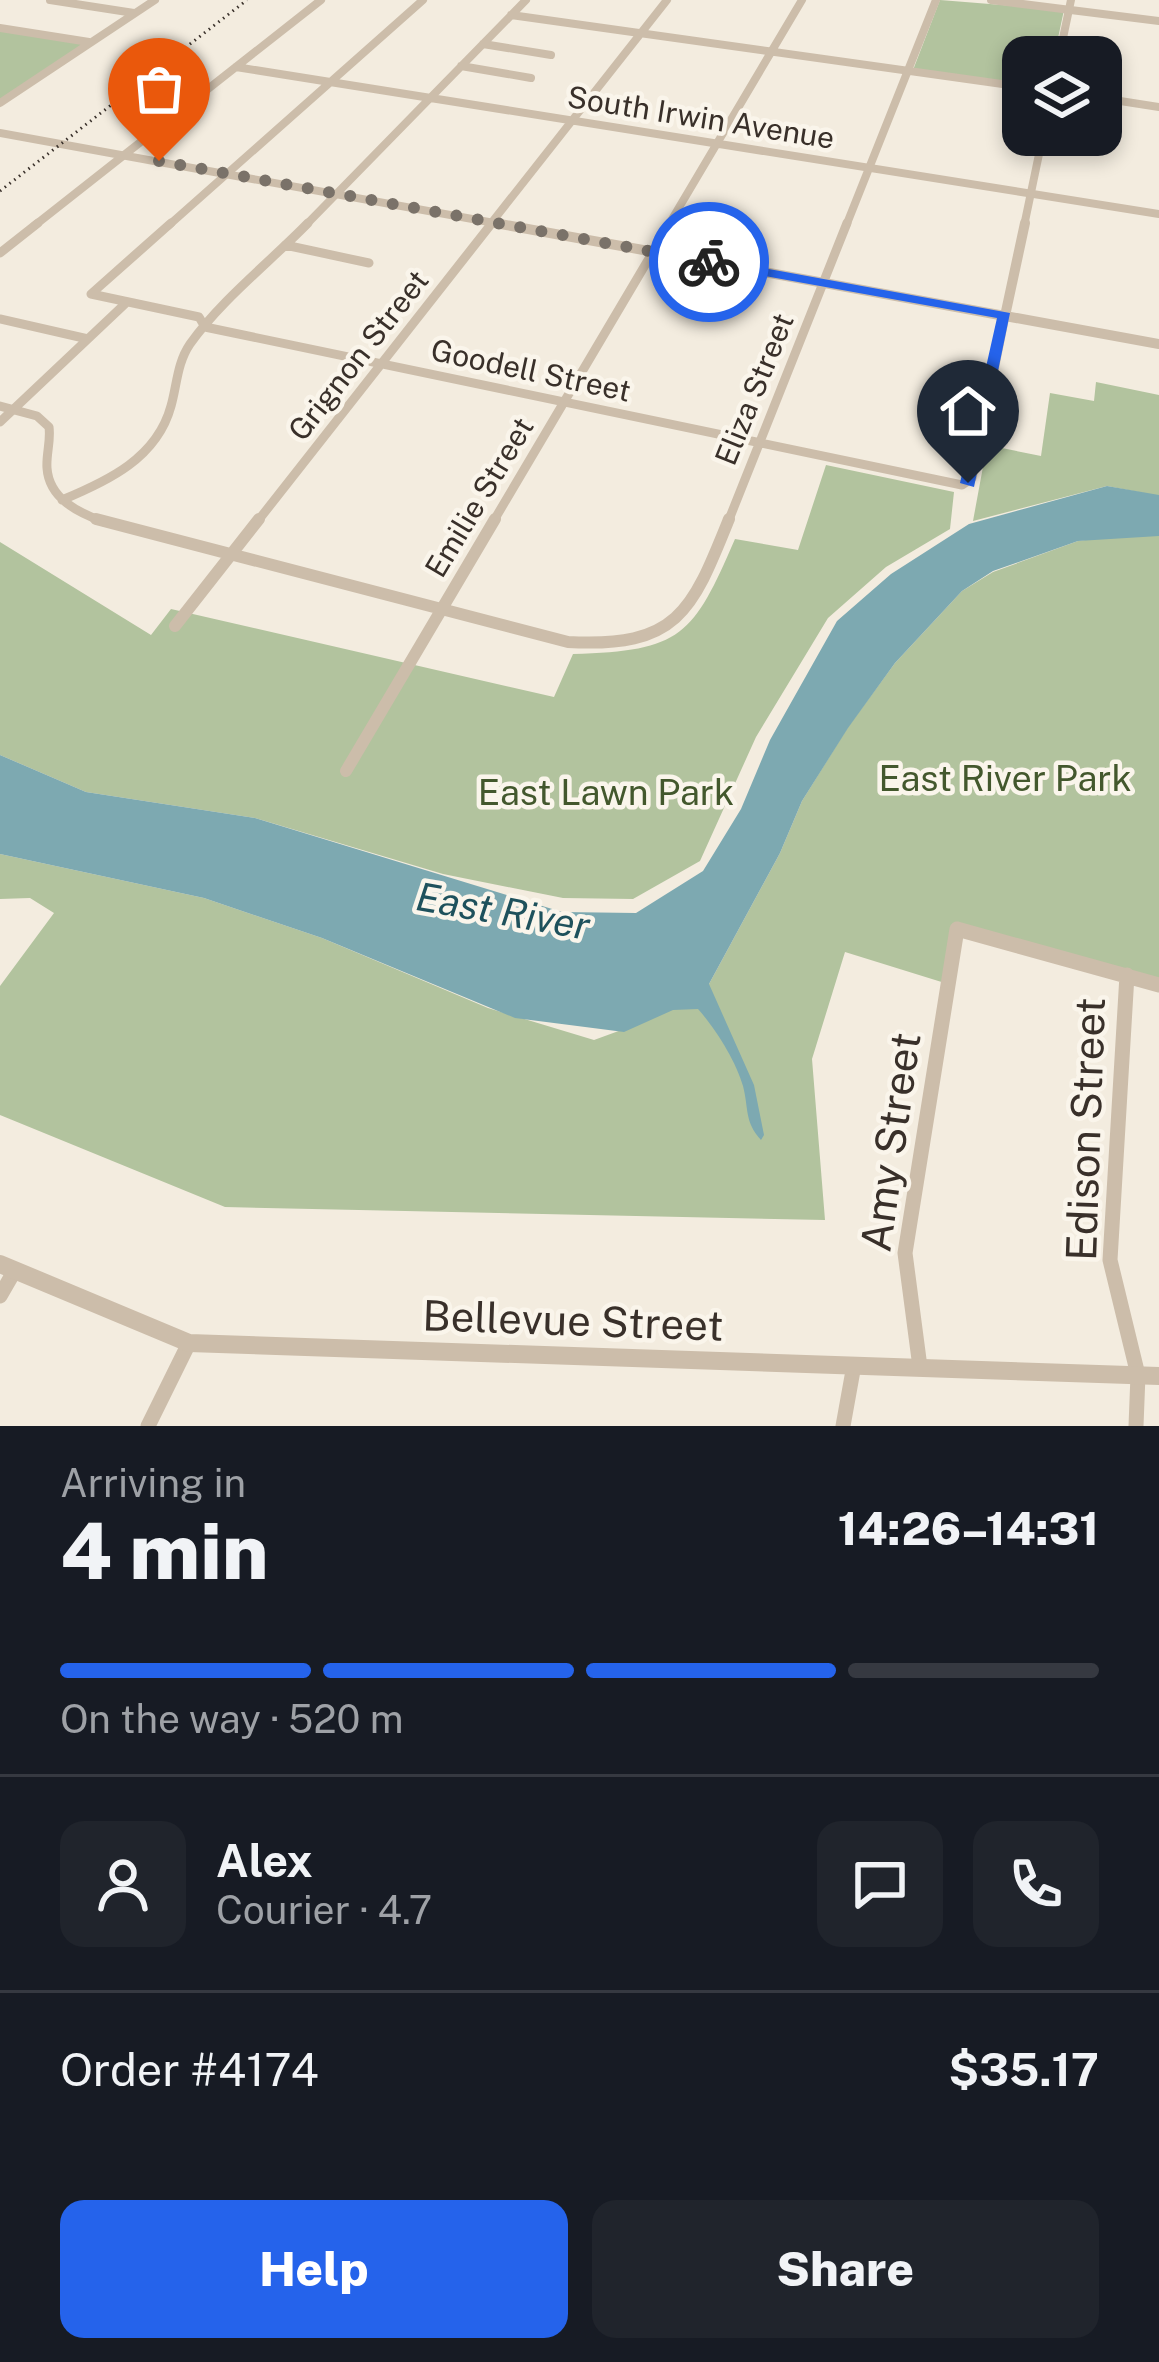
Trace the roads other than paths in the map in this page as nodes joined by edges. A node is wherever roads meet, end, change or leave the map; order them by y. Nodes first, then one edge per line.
1 (50, 0) edge
2 (155, 0) edge
3 (321, 0) edge
4 (423, 0) edge
5 (526, 0) edge
6 (667, 0) edge
7 (802, 0) edge
8 (936, 0) edge
9 (991, 0) edge
10 (1070, 5) edge
11 (136, 13) junction
12 (512, 15) junction
13 (1159, 21) edge
14 (0, 28) edge
15 (641, 34) junction
16 (1063, 36) edge
17 (91, 43) junction
18 (483, 44) junction
19 (771, 52) junction
20 (551, 55) dead end
21 (461, 66) junction
22 (236, 67) junction
23 (908, 71) junction
24 (531, 77) dead end
25 (331, 82) junction
26 (1002, 84) edge
27 (433, 97) junction
28 (1122, 101) edge
29 (0, 103) edge
30 (1159, 106) edge
31 (574, 120) junction
32 (0, 133) edge
33 (716, 144) junction
34 (125, 155) junction
35 (1038, 156) edge
36 (869, 168) junction
37 (229, 173) junction
38 (337, 193) junction
39 (1030, 194) junction
40 (1159, 214) edge
41 (492, 222) junction
42 (285, 245) junction
43 (652, 251) junction
44 (0, 253) edge
45 (368, 263) dead end
46 (823, 283) junction
47 (127, 302) junction
48 (1005, 316) junction
49 (0, 319) edge
50 (205, 327) junction
51 (88, 339) junction
52 (1159, 344) edge
53 (382, 363) junction
54 (563, 402) junction
55 (0, 406) edge
56 (13, 409) junction
57 (0, 422) edge
58 (758, 444) junction
59 (62, 500) junction
60 (232, 554) junction
61 (441, 609) junction
62 (175, 626) dead end
63 (346, 771) dead end
64 (1126, 975) junction
65 (1159, 985) edge
66 (8, 1267) edge
67 (0, 1296) edge
68 (189, 1343) junction
69 (854, 1365) junction
70 (920, 1367) junction
71 (1148, 1375) edge
72 (148, 1426) edge
73 (843, 1426) edge
74 (1136, 1426) edge

1 - 11 street
2 - 11 street
3 - 22 street
4 - 25 street
5 - 12 street
6 - 15 street, Grignon Street
7 - 19 street, Emilie Street
8 - 23 street, Eliza Street
9 - 10 street
10 - 13 street
10 - 16 street
11 - 17 street
12 - 15 street
12 - 18 street
14 - 17 street
15 - 19 street
15 - 31 street, Grignon Street
17 - 29 street
18 - 20 street
18 - 21 street
19 - 23 street
19 - 33 street, Emilie Street
21 - 24 street
21 - 27 street
22 - 25 street, South Irwin Avenue
22 - 34 street
23 - 26 street
23 - 36 street, Eliza Street
25 - 27 street, South Irwin Avenue
25 - 37 street
27 - 31 street, South Irwin Avenue
27 - 38 street
28 - 30 street
31 - 33 street, South Irwin Avenue
31 - 41 street, Grignon Street
32 - 34 street
33 - 36 street, South Irwin Avenue
33 - 43 street, Emilie Street
34 - 37 street
34 - 44 street
35 - 39 street
36 - 39 street, South Irwin Avenue
36 - 46 street, Eliza Street
37 - 38 street
37 - 47 street, Goodell Street
38 - 41 street
38 - 42 street
39 - 40 street, South Irwin Avenue
39 - 48 street
41 - 43 street
41 - 53 street, Grignon Street
42 - 45 street
42 - 50 street
43 - 46 street
43 - 54 street, Emilie Street
46 - 48 street
46 - 58 street, Eliza Street
47 - 50 street, Goodell Street
47 - 51 street
48 - 52 street
48 - 58 street, Goodell Street
49 - 51 street
50 - 53 street, Goodell Street
50 - 59 street
51 - 56 street
53 - 54 street, Goodell Street
53 - 60 street, Grignon Street
54 - 58 street, Goodell Street
54 - 61 street, Emilie Street
55 - 56 street
56 - 57 street
56 - 59 street
58 - 61 street, Eliza Street
59 - 60 street
60 - 61 street
60 - 62 street, Grignon Street
61 - 63 street, Emilie Street
64 - 65 street
64 - 70 street, Amy Street
64 - 71 street, Edison Street
66 - 67 street
66 - 68 street, Bellevue Street
68 - 69 street, Bellevue Street
68 - 72 street
69 - 70 street, Bellevue Street
69 - 73 street
70 - 71 street, Bellevue Street
71 - 74 street, Edison Street

